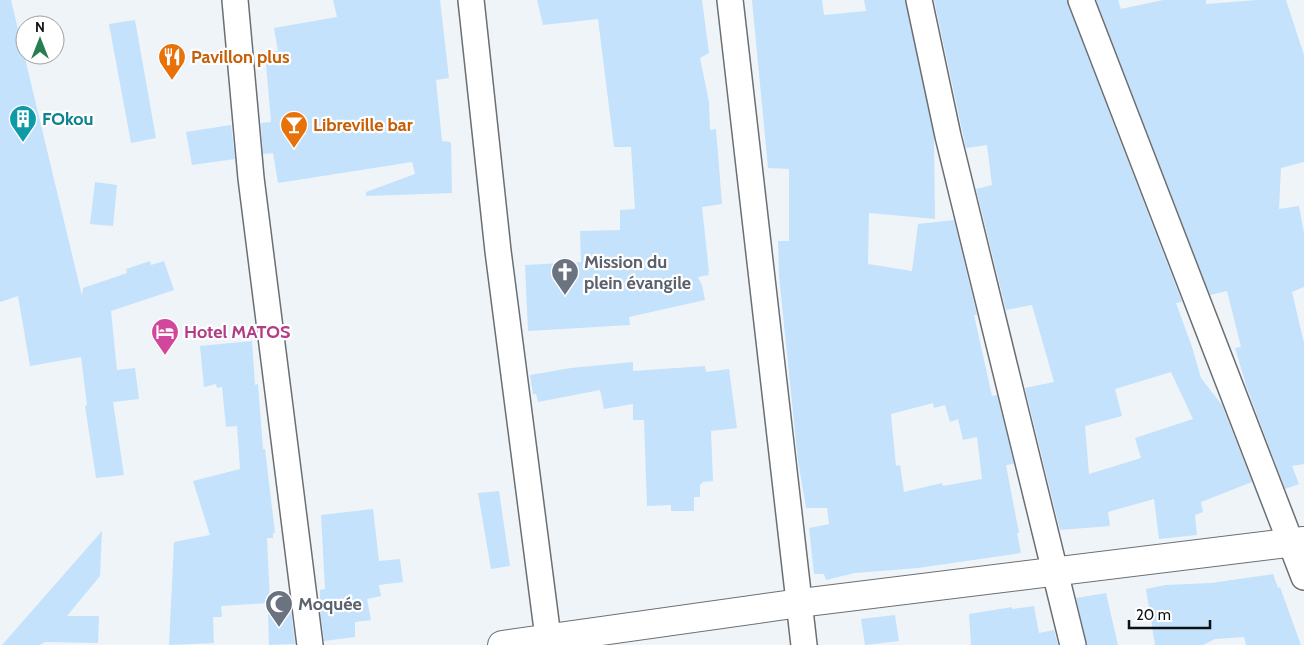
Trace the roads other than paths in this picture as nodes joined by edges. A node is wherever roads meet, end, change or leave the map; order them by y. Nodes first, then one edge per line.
1 (235, 0) edge
2 (471, 0) edge
3 (730, 0) edge
4 (919, 0) edge
5 (1080, 0) edge
6 (1298, 541) edge
7 (1056, 572) junction
8 (1304, 577) edge
9 (800, 603) junction
10 (548, 642) edge
11 (310, 645) edge
12 (502, 645) edge
13 (804, 645) edge
14 (1073, 645) edge

1 - 11 street
2 - 10 street
3 - 9 street
4 - 7 street
5 - 6 street
6 - 7 main road
6 - 8 street
7 - 9 main road
7 - 14 street
9 - 10 main road
9 - 13 street
10 - 12 main road

